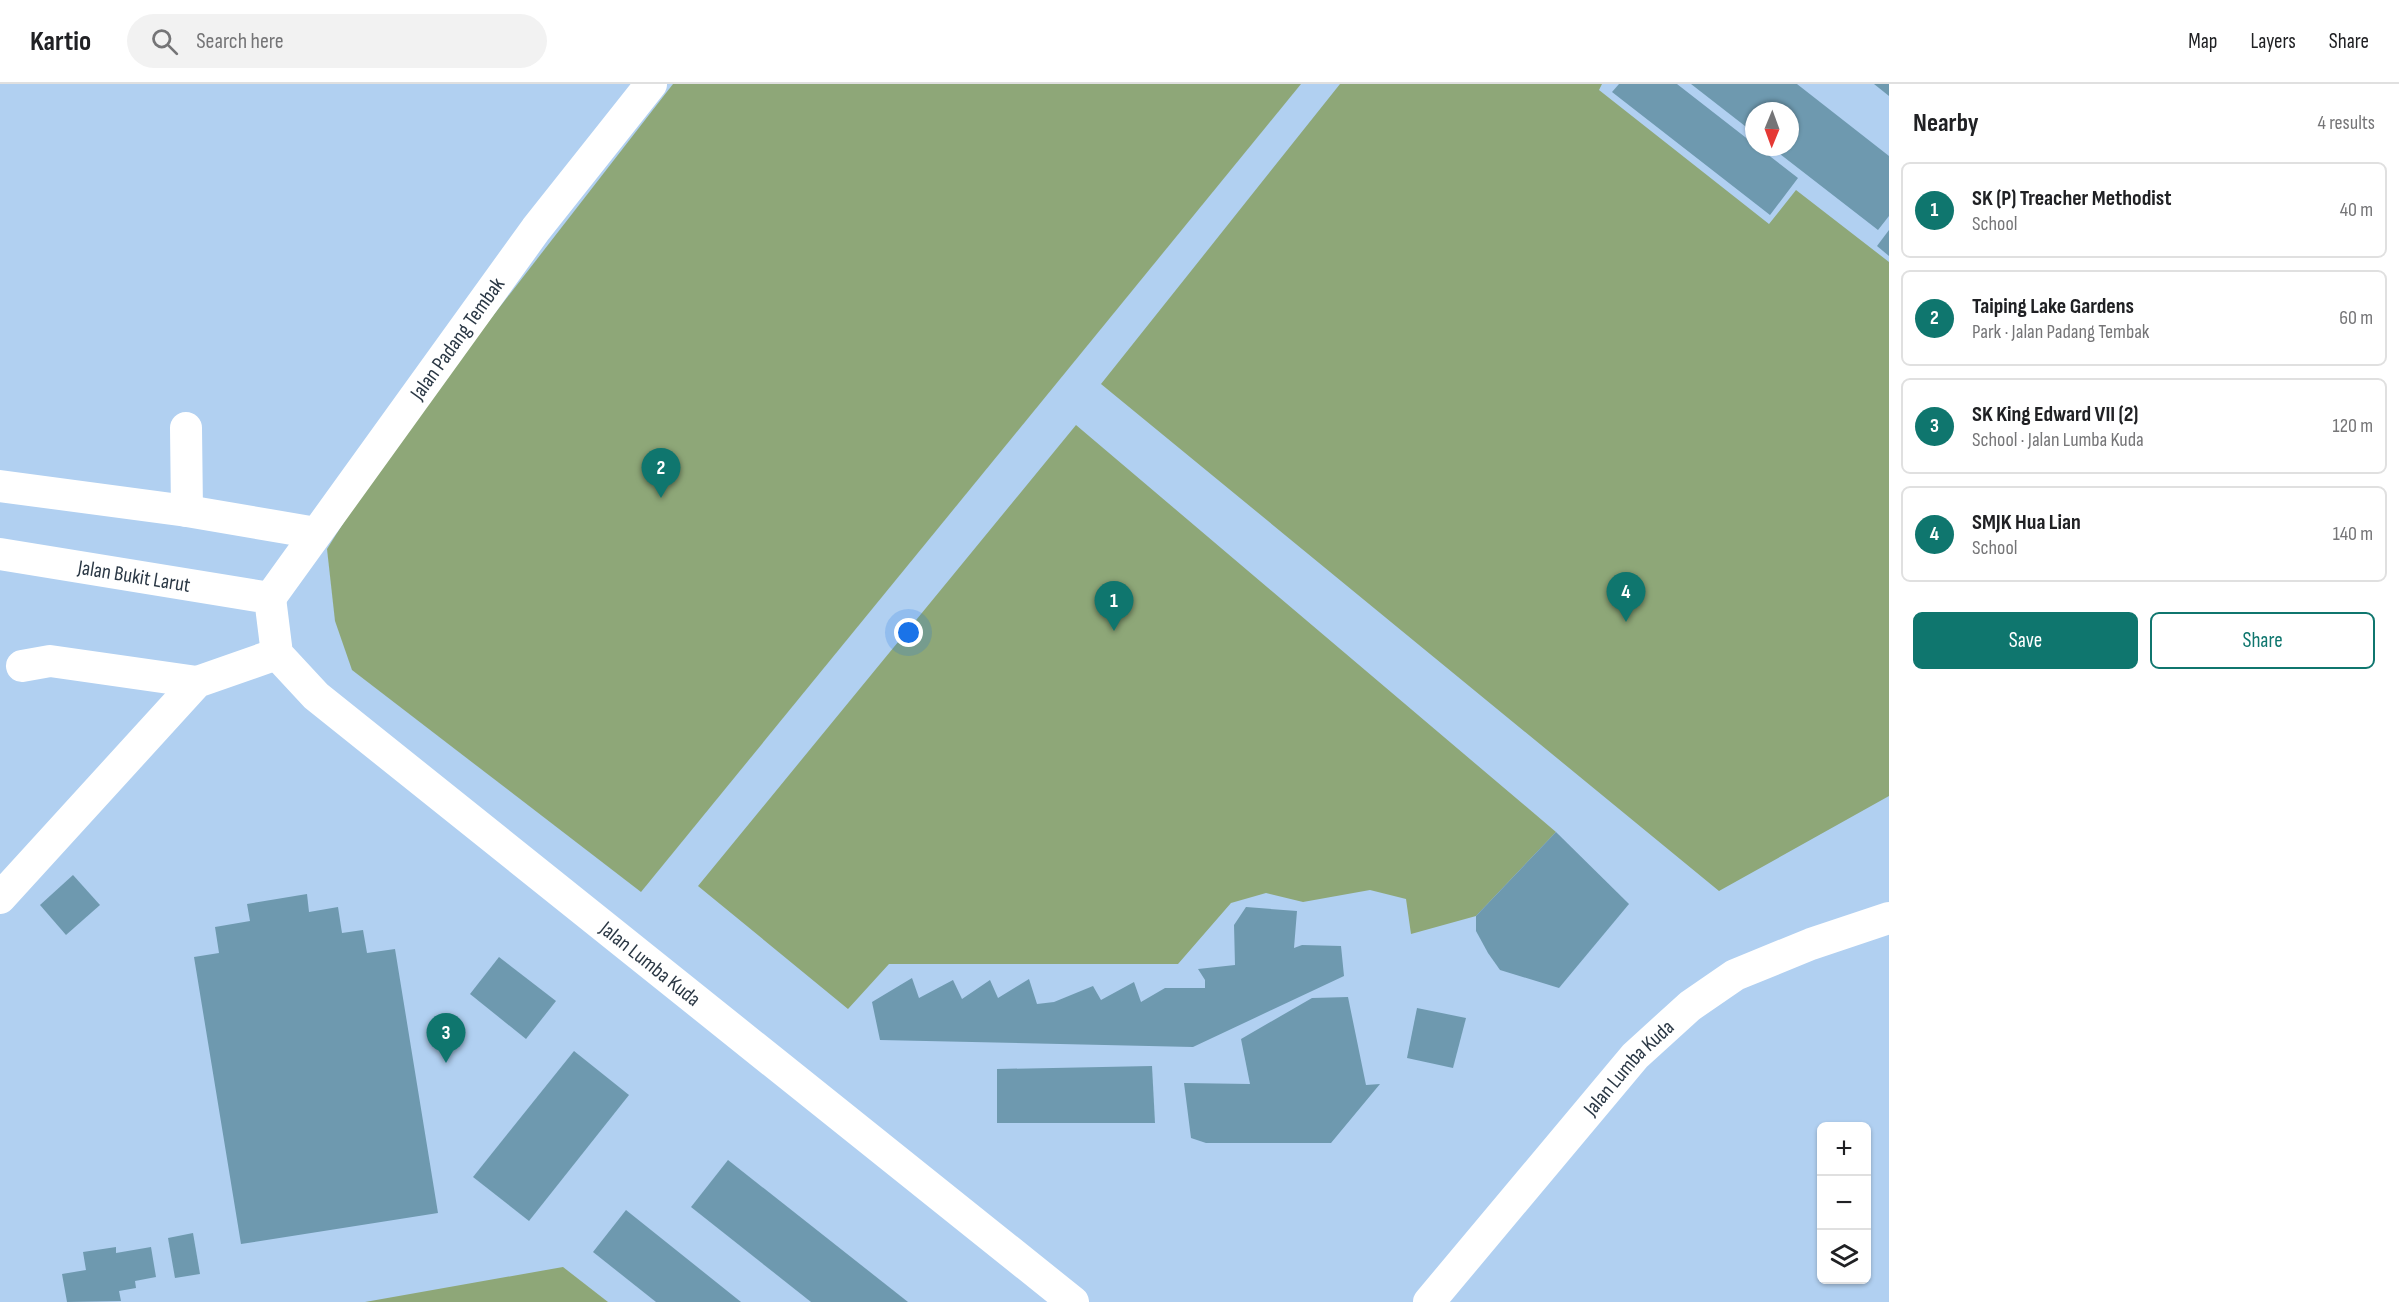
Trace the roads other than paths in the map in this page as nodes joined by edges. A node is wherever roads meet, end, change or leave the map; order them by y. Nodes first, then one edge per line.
1 (651, 84) edge
2 (186, 428) dead end
3 (0, 486) edge
4 (187, 511) junction
5 (316, 533) junction
6 (0, 554) edge
7 (270, 598) junction
8 (277, 654) junction
9 (22, 666) dead end
10 (197, 682) junction
11 (0, 898) edge
12 (1889, 918) edge
13 (1073, 1302) edge
14 (1429, 1302) edge

1 - 5 street, Jalan Padang Tembak
2 - 4 street
3 - 4 street
4 - 5 street
5 - 7 street, Jalan Padang Tembak
6 - 7 street, Jalan Bukit Larut
7 - 8 street
8 - 10 street
8 - 13 street, Jalan Lumba Kuda
9 - 10 street
10 - 11 street
12 - 14 street, Jalan Lumba Kuda

